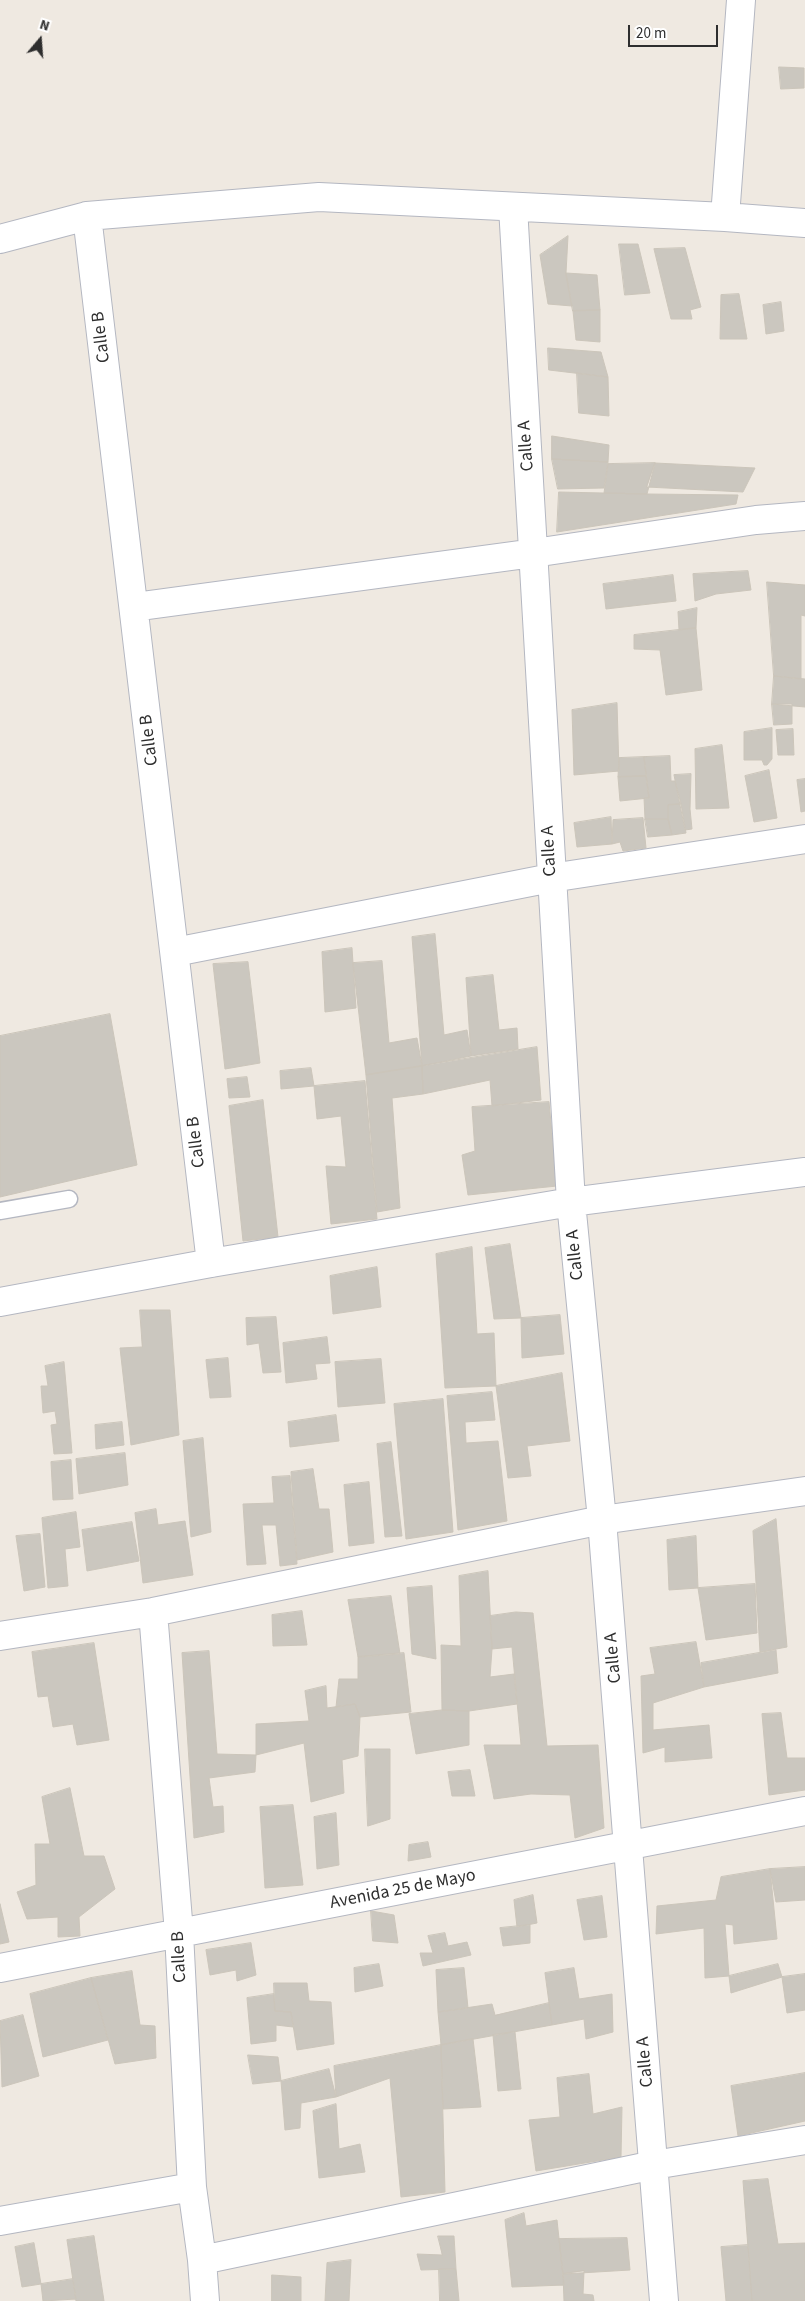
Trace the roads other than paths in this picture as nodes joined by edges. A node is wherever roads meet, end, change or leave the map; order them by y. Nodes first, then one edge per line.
1 (741, 0) edge
2 (513, 207) junction
3 (87, 216) junction
4 (725, 217) junction
5 (805, 223) edge
6 (0, 239) edge
7 (805, 516) edge
8 (534, 553) junction
9 (134, 607) junction
10 (805, 839) edge
11 (551, 878) junction
12 (175, 952) junction
13 (805, 1172) edge
14 (69, 1199) dead end
15 (570, 1202) junction
16 (0, 1211) edge
17 (211, 1263) junction
18 (0, 1302) edge
19 (805, 1491) edge
20 (602, 1520) junction
21 (153, 1612) junction
22 (0, 1628) edge
23 (0, 1636) edge
24 (805, 1810) edge
25 (629, 1846) junction
26 (179, 1933) junction
27 (0, 1968) edge
28 (805, 2140) edge
29 (654, 2165) junction
30 (192, 2187) junction
31 (0, 2221) edge
32 (202, 2260) junction
33 (205, 2301) edge
34 (664, 2301) edge

1 - 4 street
2 - 3 street
2 - 4 street
2 - 8 street, Calle A
3 - 6 street
3 - 9 street, Calle B
4 - 5 street
7 - 8 street
8 - 9 street
8 - 11 street, Calle A
9 - 12 street, Calle B
10 - 11 street
11 - 12 street
11 - 15 street, Calle A
12 - 17 street, Calle B
13 - 15 street
14 - 16 lane
15 - 17 street
15 - 20 street, Calle A
17 - 18 street
19 - 20 street
20 - 21 street
20 - 25 street, Calle A
21 - 23 street
21 - 26 street, Calle B
22 - 23 street
24 - 25 street, Avenida 25 de Mayo
25 - 26 street, Avenida 25 de Mayo
25 - 29 street, Calle A
26 - 27 street, Avenida 25 de Mayo
26 - 30 street, Calle B
28 - 29 street
29 - 32 street
29 - 34 street, Calle A
30 - 31 street
30 - 32 street, Calle B
32 - 33 street, Calle B

